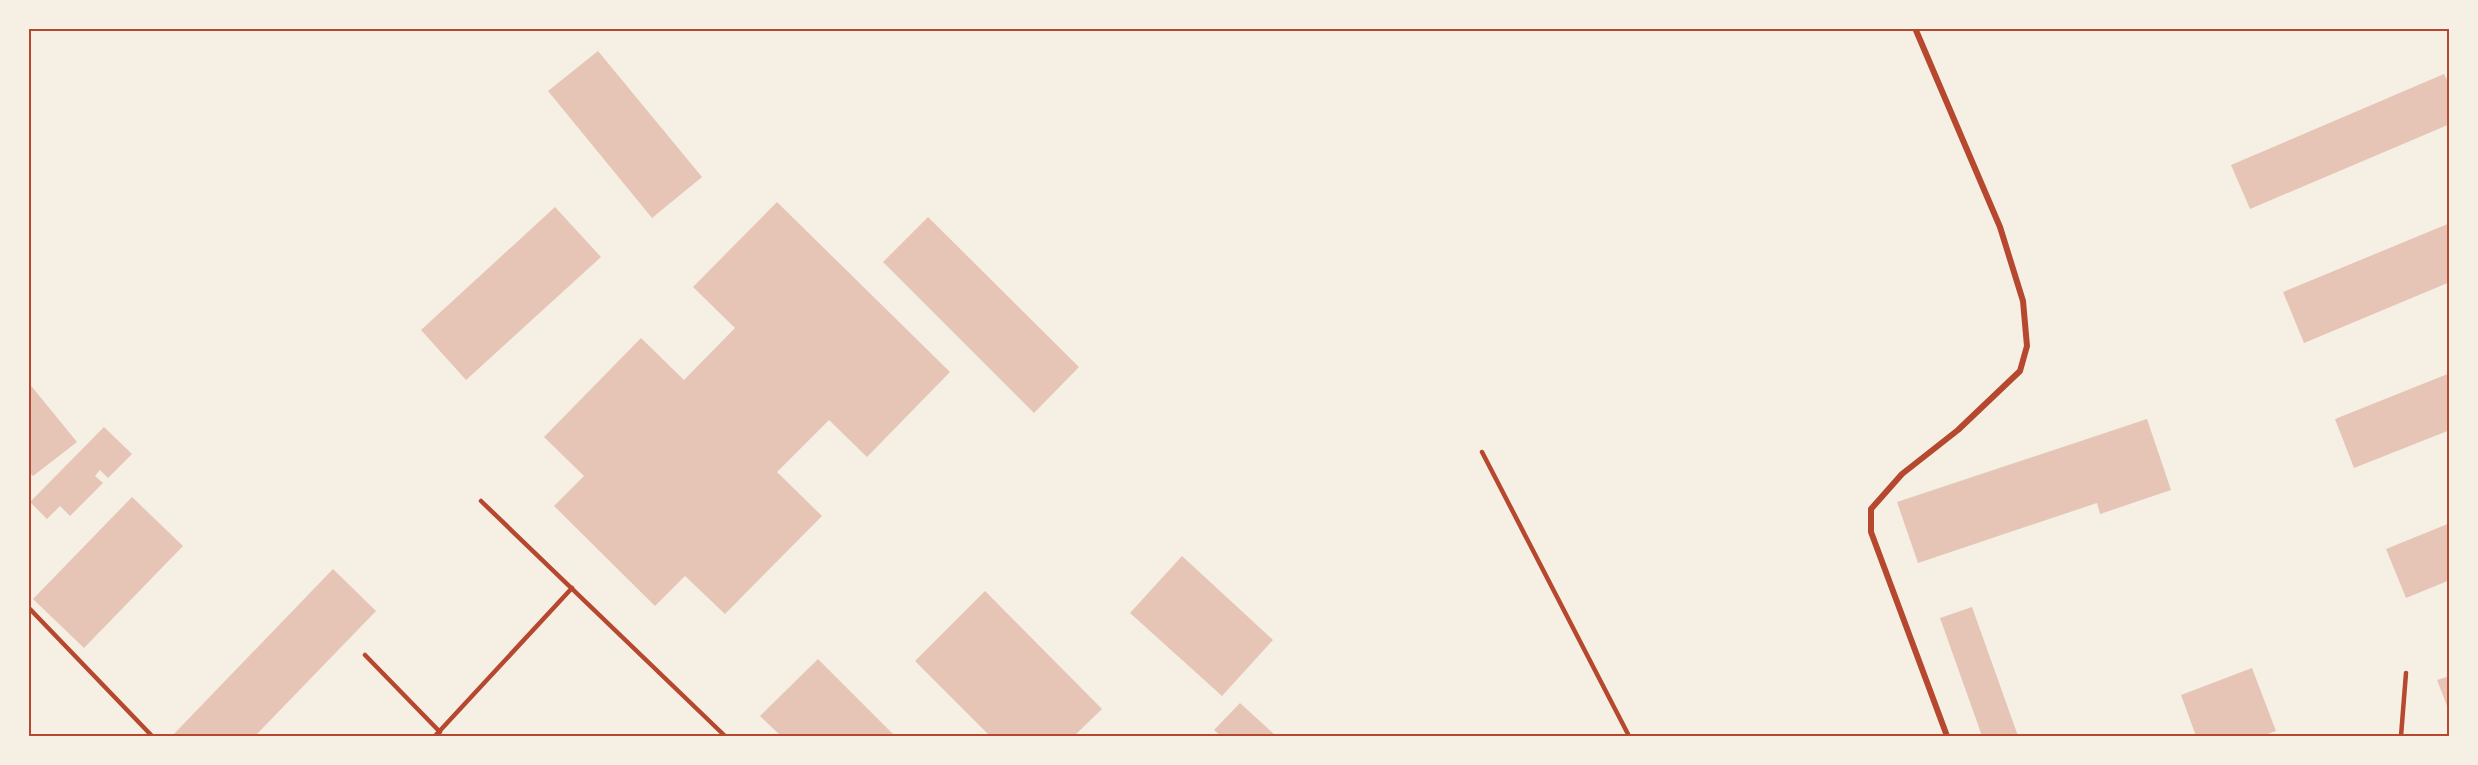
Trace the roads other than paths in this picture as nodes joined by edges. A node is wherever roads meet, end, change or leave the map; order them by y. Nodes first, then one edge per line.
1 (1915, 28) edge
2 (1482, 452) dead end
3 (481, 501) dead end
4 (572, 588) junction
5 (28, 607) edge
6 (365, 655) dead end
7 (2406, 673) dead end
8 (440, 732) junction
9 (152, 736) edge
10 (435, 736) edge
11 (725, 736) edge
12 (1629, 736) edge
13 (1947, 736) edge
14 (2402, 736) edge

1 - 13 street
2 - 12 lane
3 - 4 lane
4 - 8 lane
4 - 11 lane
5 - 9 lane
6 - 8 lane
7 - 14 lane
8 - 10 lane

